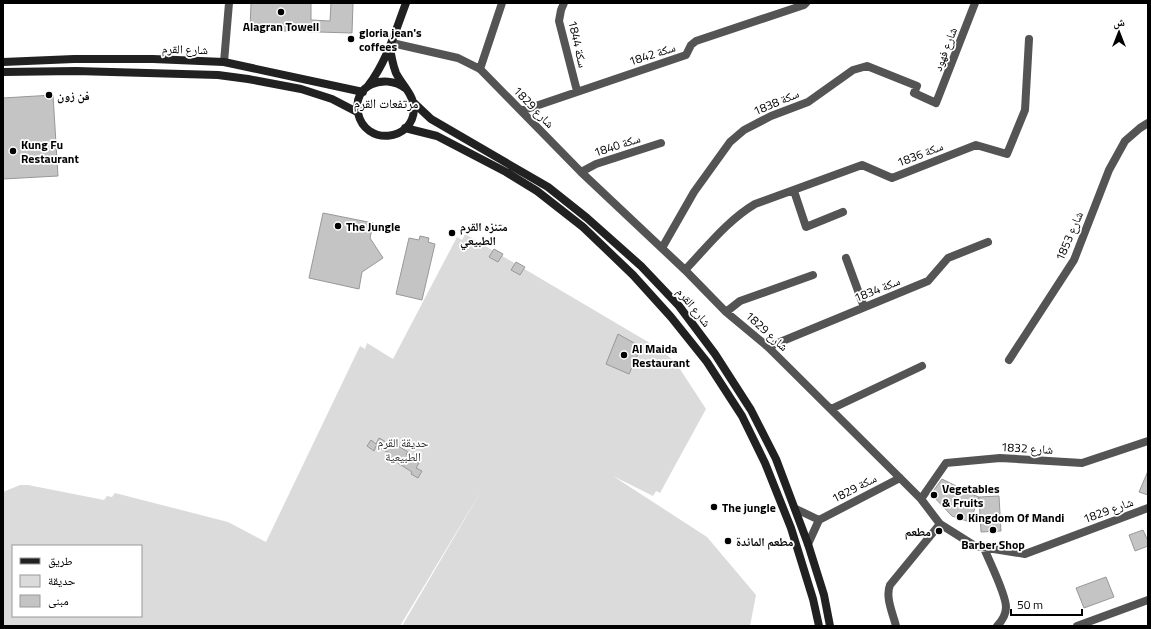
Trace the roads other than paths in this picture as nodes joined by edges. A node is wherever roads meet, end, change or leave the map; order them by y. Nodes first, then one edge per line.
1 (229, 3) edge
2 (406, 3) edge
3 (502, 3) edge
4 (564, 3) edge
5 (806, 3) edge
6 (975, 3) edge
7 (1029, 39) dead end
8 (391, 44) junction
9 (3, 62) edge
10 (224, 62) junction
11 (480, 69) junction
12 (3, 72) edge
13 (405, 88) junction
14 (365, 89) junction
15 (578, 91) junction
16 (413, 102) junction
17 (936, 104) joint
18 (521, 111) junction
19 (358, 112) junction
20 (1148, 123) edge
21 (405, 128) junction
22 (661, 143) dead end
23 (581, 172) junction
24 (794, 191) junction
25 (843, 212) dead end
26 (988, 242) dead end
27 (662, 248) junction
28 (846, 258) dead end
29 (685, 270) junction
30 (813, 275) dead end
31 (864, 307) junction
32 (726, 312) junction
33 (768, 347) junction
34 (1009, 360) dead end
35 (922, 366) dead end
36 (831, 409) junction
37 (1148, 441) edge
38 (900, 478) junction
39 (921, 499) junction
40 (1148, 508) edge
41 (796, 509) junction
42 (819, 520) junction
43 (940, 524) junction
44 (808, 544) junction
45 (984, 548) junction
46 (1148, 600) edge
47 (819, 626) edge
48 (830, 626) edge
49 (896, 626) edge
50 (997, 626) edge
51 (1077, 626) edge

1 - 10 street
2 - 8 main road
3 - 11 street
4 - 15 street, سكة 1844
5 - 15 street, سكة 1842
6 - 17 street, شارع فهود
7 - 24 street, سكة 1836
8 - 11 street, 1829 شارع
8 - 13 main road
8 - 14 main road
9 - 10 main road, شارع القرم
10 - 14 main road, شارع القرم
11 - 18 street, 1829 شارع
12 - 19 main road, شارع القرم
13 - 14 main road
13 - 16 main road
14 - 19 main road
15 - 18 street, سكة 1842
16 - 21 main road
16 - 41 main road, شارع القرم
17 - 27 street, 1838 سكة
18 - 23 street, 1829 شارع
19 - 21 main road
20 - 34 street, شارع 1853
21 - 47 main road, شارع القرم
22 - 23 street, سكة 1840
23 - 27 street, 1829 شارع
24 - 25 street
24 - 29 street, سكة 1836
26 - 31 street, سكة 1834
27 - 29 street, 1829 شارع
28 - 31 street
29 - 32 street, 1829 شارع
30 - 32 street
31 - 33 street, سكة 1834
32 - 33 street, 1829 شارع
33 - 36 street, 1829 شارع
35 - 36 street
36 - 38 street, 1829 شارع
37 - 39 street, 1832 شارع
38 - 39 street, 1829 شارع
38 - 42 street, سكة 1829
39 - 43 street, 1829 شارع
40 - 45 street, 1829 شارع
41 - 42 street
41 - 44 main road, شارع القرم
42 - 44 street
43 - 45 street, 1829 شارع
43 - 49 street
44 - 48 main road, شارع القرم
45 - 50 street
46 - 51 street

